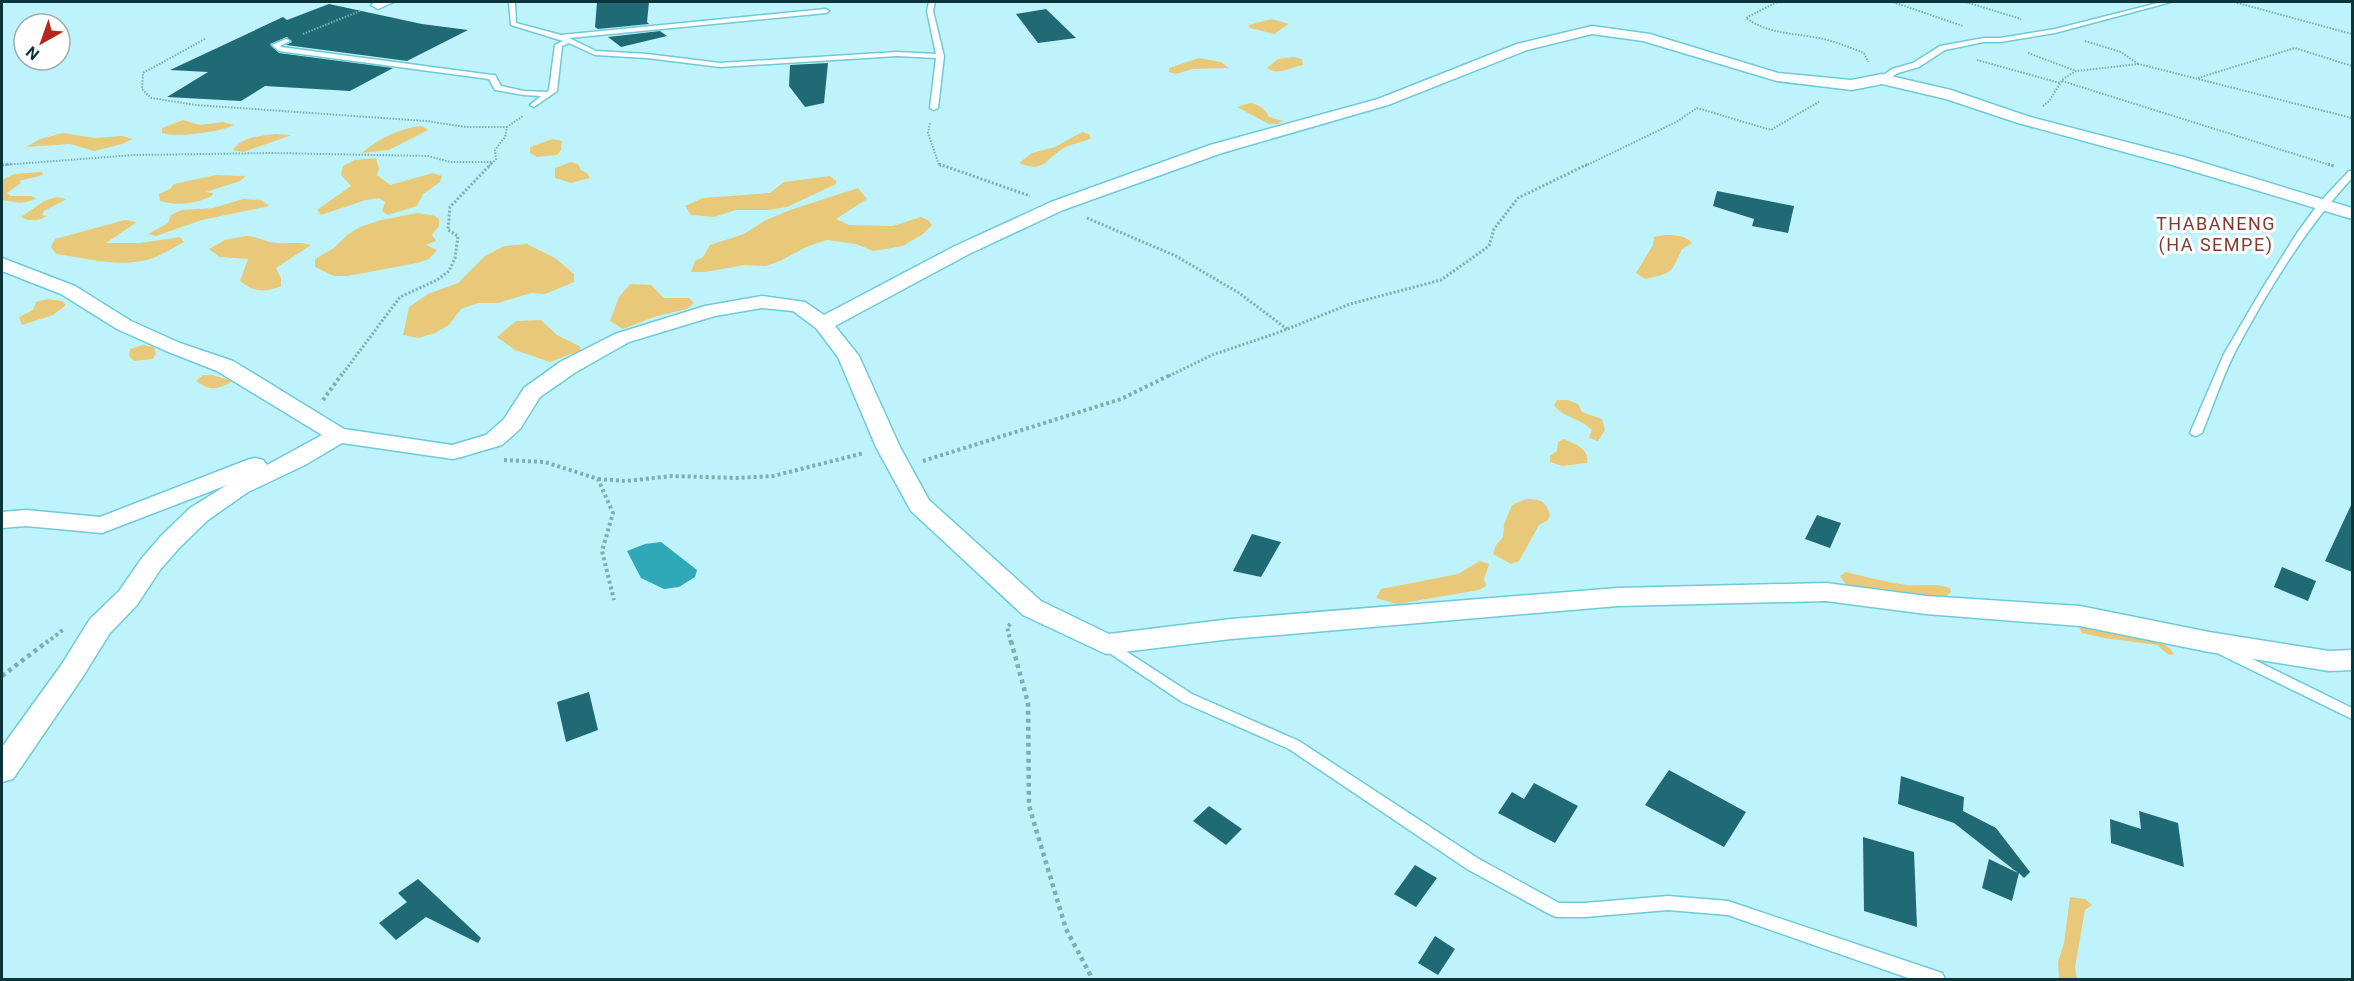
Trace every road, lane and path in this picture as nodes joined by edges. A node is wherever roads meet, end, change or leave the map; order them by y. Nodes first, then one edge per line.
1 (512, 2) edge
2 (932, 2) edge
3 (1777, 2) edge
4 (1893, 2) edge
5 (2168, 2) edge
6 (2234, 2) edge
7 (383, 3) edge
8 (826, 11) dead end
9 (2352, 34) edge
10 (205, 39) dead end
11 (565, 39) junction
12 (2000, 40) junction
13 (286, 41) joint
14 (1940, 50) junction
15 (940, 56) junction
16 (2352, 66) edge
17 (2076, 71) junction
18 (1888, 75) junction
19 (2198, 78) junction
20 (2061, 82) junction
21 (1852, 85) junction
22 (550, 94) junction
23 (534, 105) joint
24 (934, 108) joint
25 (2352, 118) edge
26 (2024, 120) junction
27 (507, 127) junction
28 (494, 162) junction
29 (2, 165) edge
30 (2343, 168) dead end
31 (2352, 173) edge
32 (2322, 205) junction
33 (1057, 206) junction
34 (2352, 214) edge
35 (2, 264) edge
36 (824, 324) junction
37 (378, 325) joint
38 (1287, 329) junction
39 (310, 417) junction
40 (2196, 433) dead end
41 (338, 435) junction
42 (888, 447) junction
43 (453, 452) junction
44 (297, 459) junction
45 (899, 469) junction
46 (598, 479) junction
47 (2, 520) edge
48 (614, 600) dead end
49 (1032, 608) junction
50 (2209, 642) junction
51 (1106, 644) junction
52 (2352, 660) edge
53 (2352, 714) edge
54 (2, 770) edge
55 (1936, 979) edge
56 (1093, 980) edge

1 - 11 lane
2 - 15 lane
3 - 18 path
4 - 12 path
5 - 12 lane
6 - 9 path
7 - 13 path
8 - 11 lane
10 - 27 path
11 - 15 lane
11 - 22 lane
12 - 14 lane
12 - 17 path
13 - 22 lane
14 - 18 lane
14 - 20 path
15 - 24 lane
16 - 19 path
17 - 19 path
17 - 20 path
18 - 21 street
18 - 26 street
19 - 25 path
20 - 26 path
20 - 30 path
21 - 33 street
21 - 38 path
22 - 23 lane
23 - 27 path
24 - 33 path
26 - 32 street
27 - 28 path
28 - 29 path
28 - 37 path
31 - 32 lane
32 - 34 street
32 - 40 lane
33 - 36 street
33 - 38 path
35 - 39 street
36 - 42 street
36 - 43 street
37 - 39 path
38 - 45 path
39 - 41 street
41 - 43 street
41 - 44 street
42 - 45 street
42 - 46 path
43 - 46 path
44 - 47 street
44 - 54 street
45 - 49 street
46 - 48 path
49 - 51 street
49 - 56 path
50 - 51 street
50 - 52 street
50 - 53 lane
51 - 55 lane

